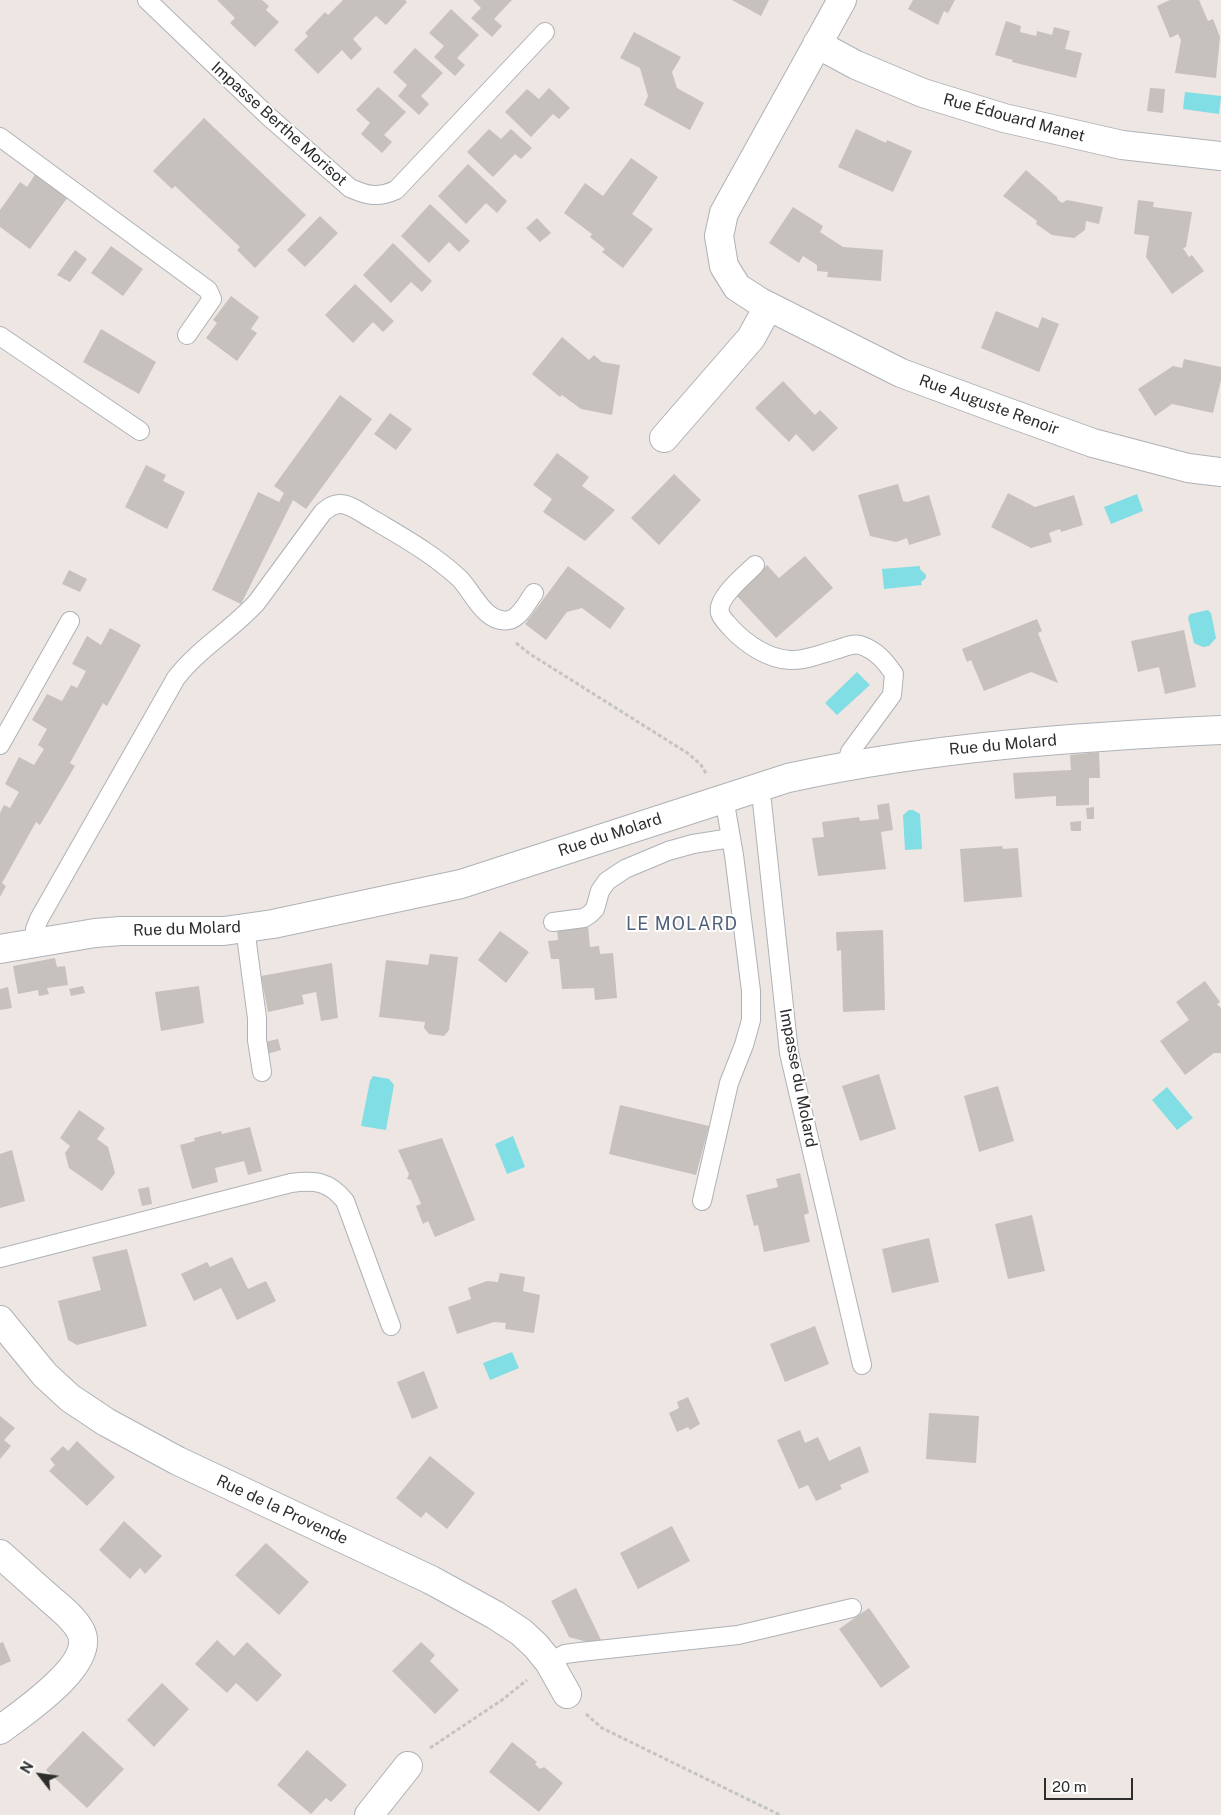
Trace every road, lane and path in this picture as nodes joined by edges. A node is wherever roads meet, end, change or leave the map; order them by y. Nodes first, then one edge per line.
1 (147, 0) edge
2 (842, 0) edge
3 (545, 32) dead end
4 (817, 44) junction
5 (0, 137) edge
6 (1221, 156) edge
7 (768, 306) junction
8 (187, 335) dead end
9 (0, 336) edge
10 (140, 431) dead end
11 (664, 438) dead end
12 (1221, 472) edge
13 (755, 566) dead end
14 (534, 593) dead end
15 (508, 620) junction
16 (70, 621) dead end
17 (1221, 730) edge
18 (0, 745) edge
19 (850, 766) junction
20 (758, 787) junction
21 (716, 795) junction
22 (731, 838) junction
23 (553, 922) dead end
24 (245, 928) junction
25 (38, 943) junction
26 (0, 949) edge
27 (262, 1072) dead end
28 (702, 1201) dead end
29 (0, 1258) edge
30 (0, 1320) edge
31 (392, 1326) dead end
32 (862, 1365) dead end
33 (0, 1554) edge
34 (852, 1608) dead end
35 (549, 1662) junction
36 (567, 1694) joint
37 (0, 1730) edge
38 (408, 1766) joint
39 (368, 1815) edge
40 (780, 1815) edge

1 - 3 lane, Impasse Berthe Morisot
2 - 4 street, Rue Auguste Renoir
4 - 6 street, Rue Édouard Manet
4 - 7 street, Rue Auguste Renoir
5 - 8 lane
7 - 11 street
7 - 12 street, Rue Auguste Renoir
9 - 10 lane
13 - 19 lane
14 - 15 lane
15 - 21 path
15 - 25 lane
16 - 18 lane
17 - 19 street, Rue du Molard
19 - 20 street, Rue du Molard
20 - 21 street, Rue du Molard
20 - 32 lane, Impasse du Molard
21 - 22 lane
21 - 24 street, Rue du Molard
22 - 23 lane
22 - 28 lane
24 - 25 street, Rue du Molard
24 - 27 lane
25 - 26 street, Rue du Molard
29 - 31 lane
30 - 35 street, Rue de la Provende
33 - 37 street
34 - 35 lane
35 - 36 street, Rue de la Provende
35 - 38 path
36 - 40 path
38 - 39 street

